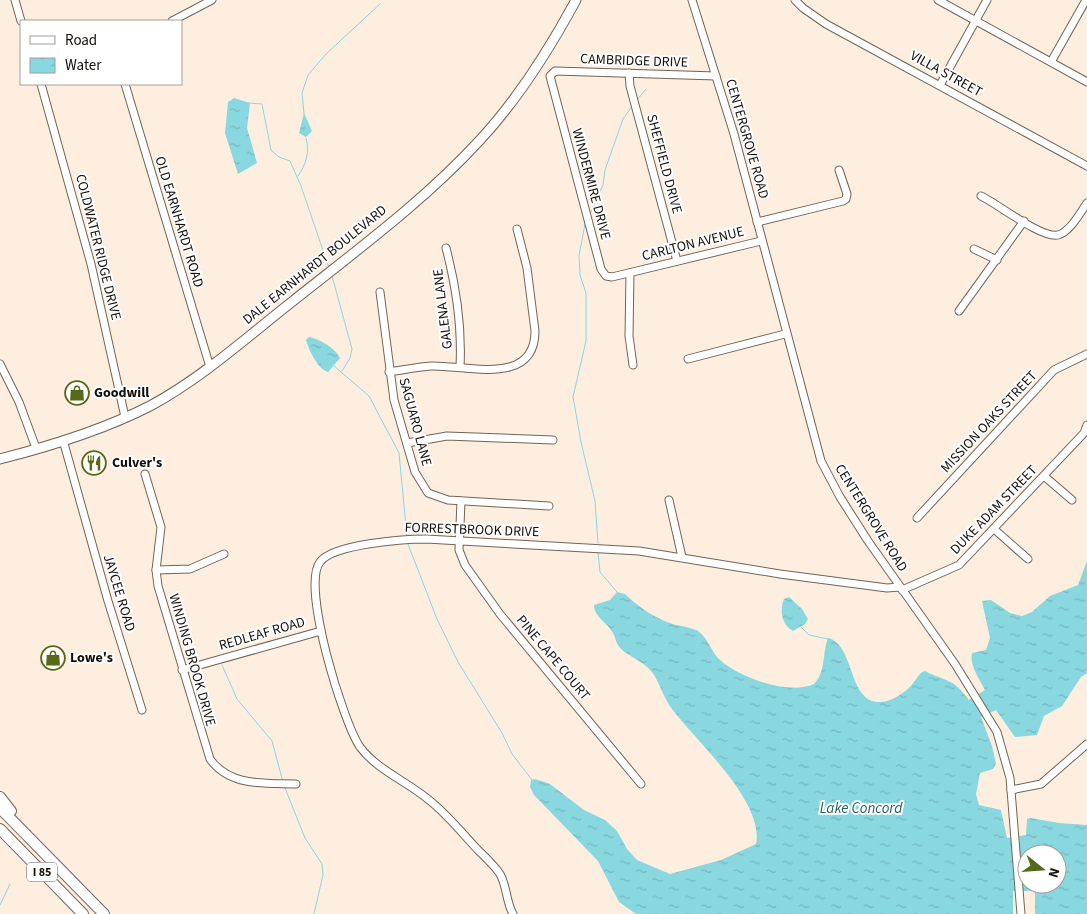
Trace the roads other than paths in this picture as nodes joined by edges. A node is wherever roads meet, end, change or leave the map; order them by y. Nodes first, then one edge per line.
1 (15, 0) edge
2 (212, 0) edge
3 (576, 0) edge
4 (692, 0) edge
5 (795, 0) edge
6 (938, 0) edge
7 (987, 0) edge
8 (1086, 0) edge
9 (22, 20) edge
10 (174, 20) edge
11 (976, 20) junction
12 (1051, 62) junction
13 (552, 72) joint
14 (629, 73) junction
15 (716, 76) junction
16 (1087, 82) edge
17 (41, 85) edge
18 (125, 85) edge
19 (940, 85) junction
20 (1087, 166) edge
21 (839, 170) dead end
22 (981, 196) dead end
23 (1087, 204) edge
24 (757, 222) junction
25 (1024, 222) junction
26 (517, 228) dead end
27 (761, 240) junction
28 (446, 248) dead end
29 (974, 249) dead end
30 (997, 260) junction
31 (677, 261) junction
32 (630, 273) junction
33 (380, 292) dead end
34 (959, 311) dead end
35 (785, 334) junction
36 (1087, 354) edge
37 (688, 360) dead end
38 (0, 364) edge
39 (633, 365) dead end
40 (210, 367) junction
41 (460, 367) junction
42 (389, 372) junction
43 (125, 417) junction
44 (1087, 425) edge
45 (63, 440) junction
46 (553, 440) dead end
47 (407, 443) junction
48 (36, 448) junction
49 (0, 459) edge
50 (145, 474) dead end
51 (1044, 476) junction
52 (669, 500) dead end
53 (1072, 500) dead end
54 (461, 501) junction
55 (549, 506) dead end
56 (917, 518) dead end
57 (994, 530) junction
58 (458, 541) junction
59 (224, 554) dead end
60 (682, 557) junction
61 (1028, 559) dead end
62 (156, 570) junction
63 (901, 588) junction
64 (321, 631) junction
65 (182, 670) junction
66 (142, 710) dead end
67 (1087, 744) edge
68 (296, 784) dead end
69 (641, 784) dead end
70 (1011, 790) junction
71 (0, 797) edge
72 (0, 808) edge
73 (0, 829) edge
74 (41, 850) junction
75 (83, 914) edge
76 (104, 914) edge
77 (513, 914) edge
78 (1021, 914) edge

1 - 9 street
2 - 10 street
3 - 40 main road, DALE EARNHARDT BOULEVARD
4 - 15 street, CENTERGROVE ROAD
5 - 19 street, VILLA STREET
6 - 11 street
7 - 11 street
8 - 12 street
11 - 12 street
11 - 19 street
12 - 16 street
13 - 14 street, CAMBRIDGE DRIVE
13 - 32 street, WINDERMIRE DRIVE
14 - 15 street, CAMBRIDGE DRIVE
14 - 31 street, SHEFFIELD DRIVE
15 - 24 street, CENTERGROVE ROAD
17 - 43 street, COLDWATER RIDGE DRIVE
18 - 40 street, OLD EARNHARDT ROAD
19 - 20 street, VILLA STREET
21 - 24 street, CARLTON AVENUE
22 - 25 street
23 - 25 street
24 - 27 street, CENTERGROVE ROAD
25 - 30 street
26 - 41 street
27 - 31 street, CARLTON AVENUE
27 - 35 street, CENTERGROVE ROAD
28 - 41 street, GALENA LANE
29 - 30 street
30 - 34 street
31 - 32 street, CARLTON AVENUE
32 - 39 street
33 - 42 street, SAGUARO LANE
35 - 37 street
35 - 63 street, CENTERGROVE ROAD
36 - 56 street, MISSION OAKS STREET
38 - 48 street
40 - 43 main road, DALE EARNHARDT BOULEVARD
41 - 42 street
42 - 47 street, SAGUARO LANE
43 - 45 main road, DALE EARNHARDT BOULEVARD
44 - 51 street, DUKE ADAM STREET
45 - 48 main road, DALE EARNHARDT BOULEVARD
45 - 66 street, JAYCEE ROAD
46 - 47 street
47 - 54 street, SAGUARO LANE
48 - 49 main road, DALE EARNHARDT BOULEVARD
50 - 62 street, WINDING BROOK DRIVE
51 - 53 street
51 - 57 street, DUKE ADAM STREET
52 - 60 street
54 - 55 street, SAGUARO LANE
54 - 58 street
57 - 61 street
57 - 63 street, DUKE ADAM STREET
58 - 60 street, FORRESTBROOK DRIVE
58 - 64 street, FORRESTBROOK DRIVE
58 - 69 street, PINE CAPE COURT
59 - 62 street
60 - 63 street, FORRESTBROOK DRIVE
62 - 65 street, WINDING BROOK DRIVE
63 - 70 street, CENTERGROVE ROAD
64 - 65 street, REDLEAF ROAD
64 - 77 street, FORRESTBROOK DRIVE
65 - 68 street, WINDING BROOK DRIVE
67 - 70 street
70 - 78 street, CENTERGROVE ROAD
71 - 74 highway
72 - 74 highway, I 85
73 - 75 highway, I 85
74 - 76 highway, I 85

